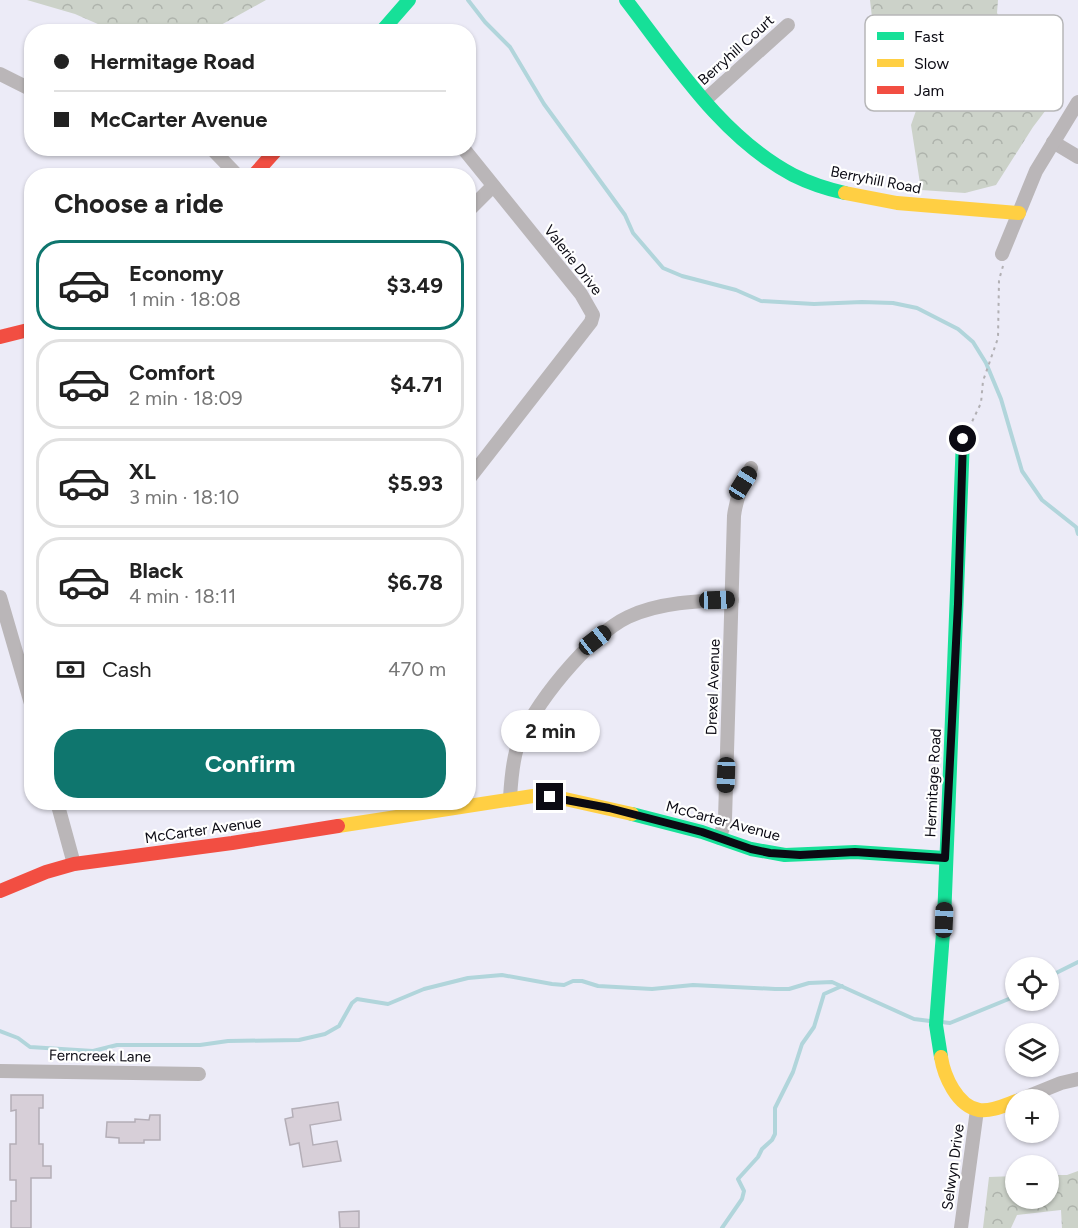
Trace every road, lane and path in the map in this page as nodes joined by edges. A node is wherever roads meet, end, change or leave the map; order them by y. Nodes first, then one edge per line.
1 (409, 0) edge
2 (626, 0) edge
3 (388, 24) edge
4 (788, 25) dead end
5 (0, 74) edge
6 (24, 86) edge
7 (705, 100) junction
8 (1078, 102) edge
9 (1053, 142) junction
10 (219, 156) edge
11 (271, 156) edge
12 (469, 156) edge
13 (1078, 157) edge
14 (230, 168) edge
15 (260, 168) edge
16 (493, 186) junction
17 (476, 202) edge
18 (1019, 213) junction
19 (1002, 254) joint
20 (24, 330) edge
21 (0, 337) edge
22 (975, 419) dead end
23 (963, 439) dead end
24 (752, 468) dead end
25 (476, 470) edge
26 (0, 597) edge
27 (732, 600) junction
28 (24, 680) edge
29 (510, 798) junction
30 (476, 803) edge
31 (59, 810) edge
32 (435, 810) edge
33 (720, 838) junction
34 (945, 858) junction
35 (74, 864) junction
36 (0, 891) edge
37 (0, 1071) edge
38 (199, 1074) dead end
39 (1078, 1079) edge
40 (1045, 1089) edge
41 (1005, 1104) edge
42 (977, 1110) junction
43 (962, 1228) edge

1 - 3 street
2 - 7 street, Berryhill Road
4 - 7 street, Berryhill Court
5 - 6 street
7 - 18 street, Berryhill Road
8 - 9 street
9 - 13 street
9 - 18 street
10 - 14 street
11 - 15 street
12 - 16 street, Valerie Drive
16 - 17 street
16 - 25 street, Valerie Drive
18 - 19 street
19 - 22 path
20 - 21 street
23 - 34 street, Hermitage Road
24 - 27 street, Drexel Avenue
26 - 28 street
27 - 29 street
27 - 33 street, Drexel Avenue
29 - 30 street, McCarter Avenue
29 - 33 street, McCarter Avenue
31 - 35 street
32 - 35 street, McCarter Avenue
33 - 34 street, McCarter Avenue
34 - 42 street, Hermitage Road
35 - 36 street, McCarter Avenue
37 - 38 street, Ferncreek Lane
39 - 40 street
41 - 42 street
42 - 43 street, Selwyn Drive

